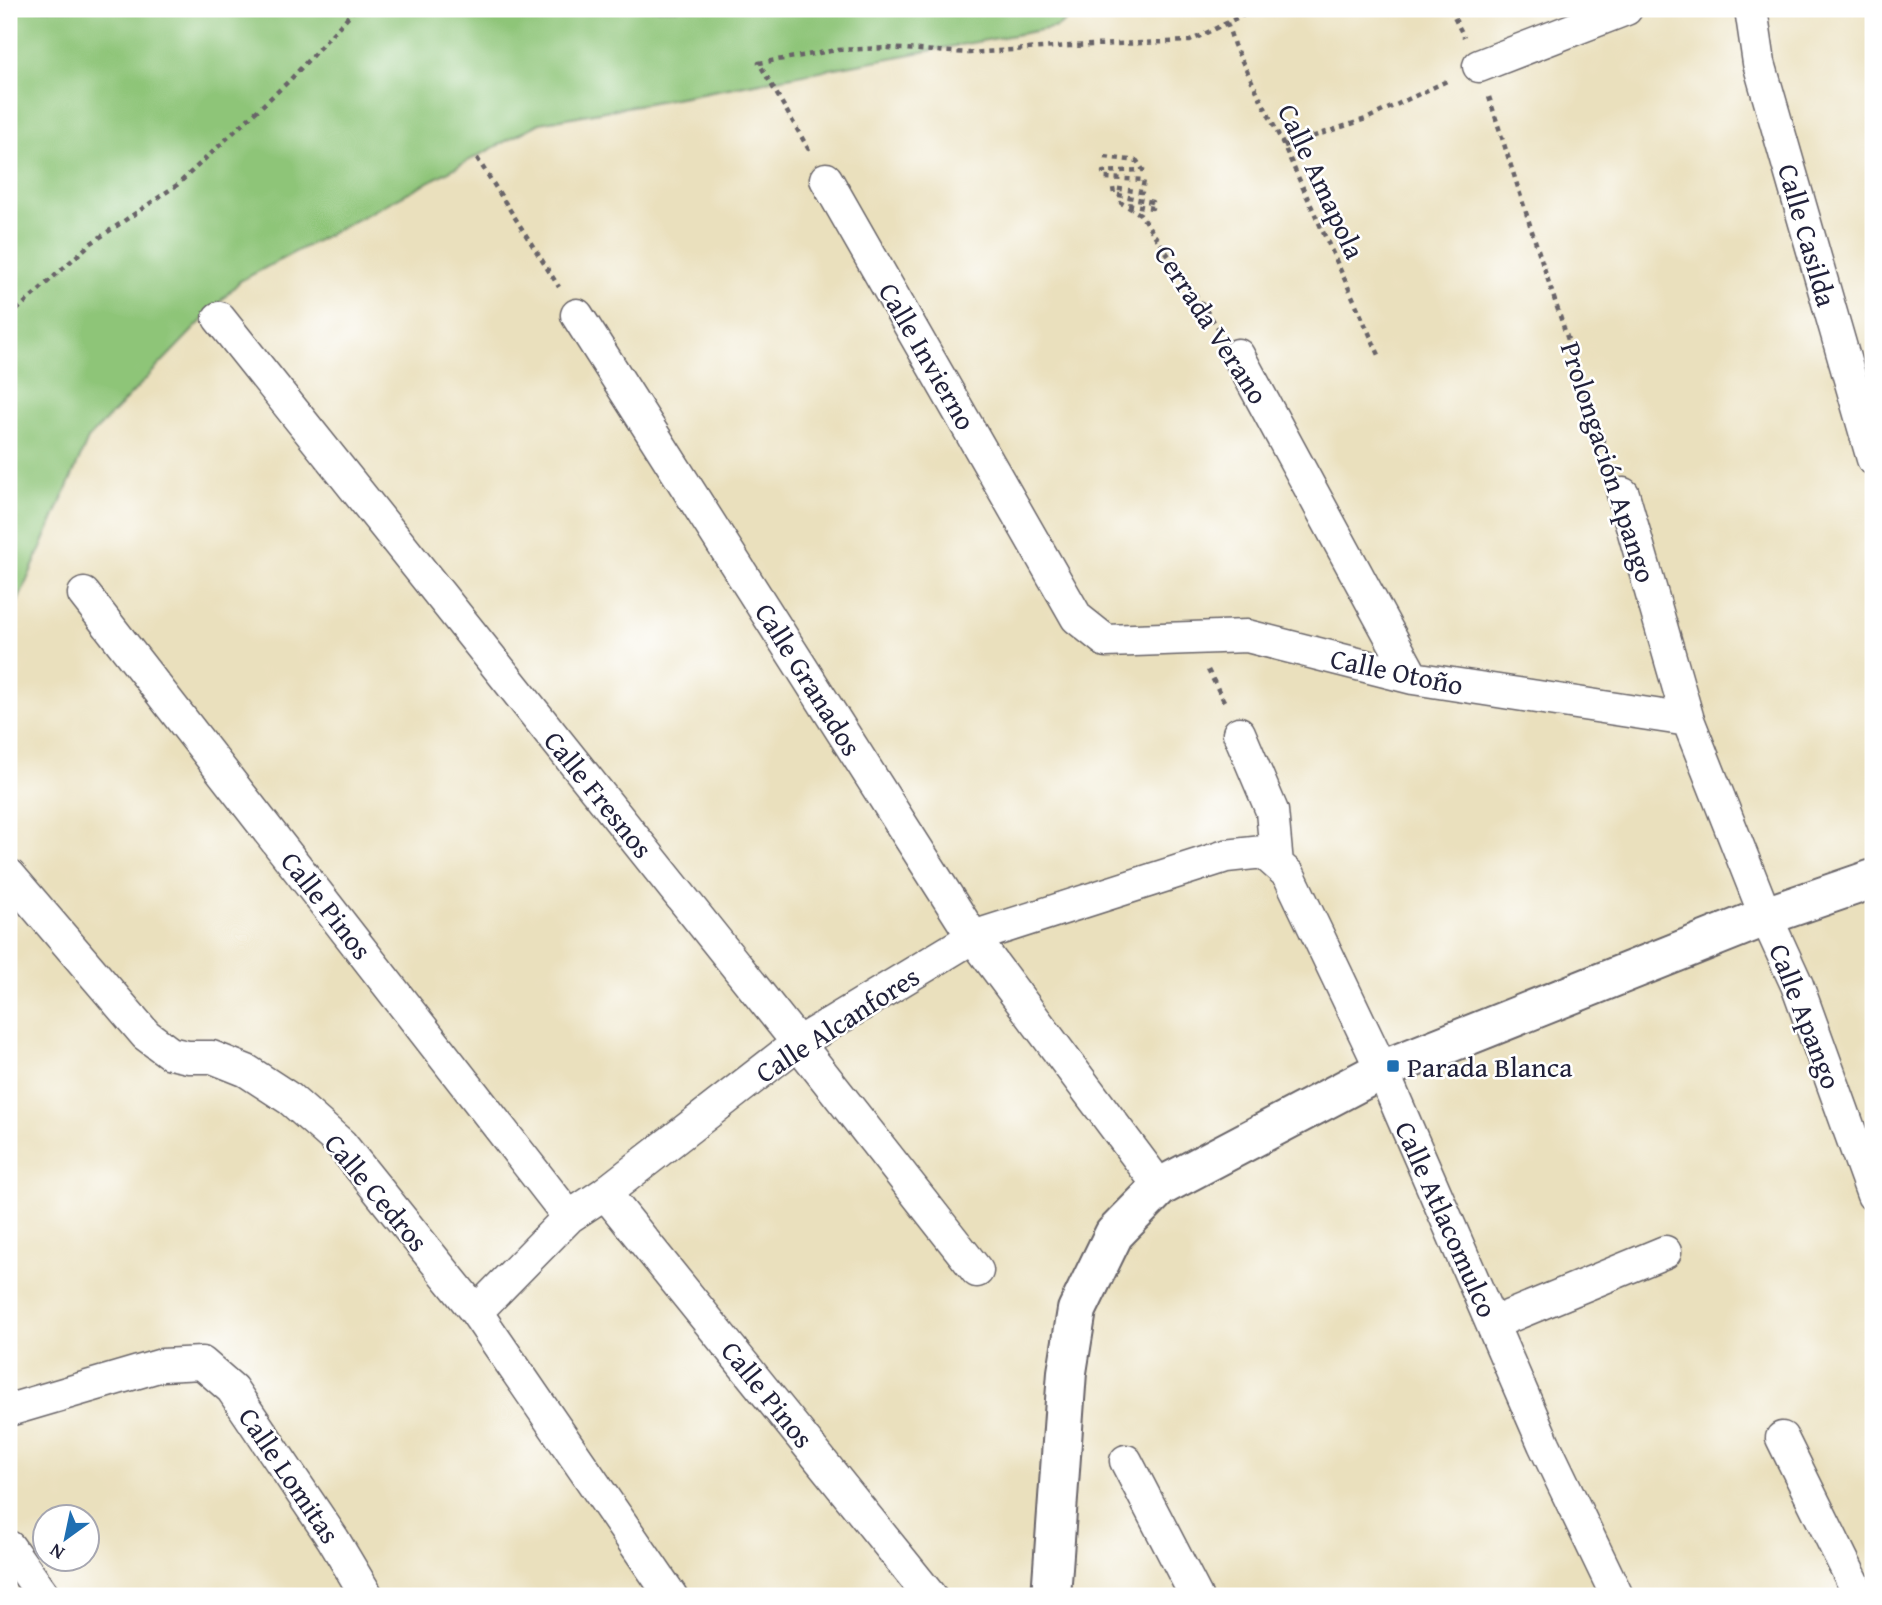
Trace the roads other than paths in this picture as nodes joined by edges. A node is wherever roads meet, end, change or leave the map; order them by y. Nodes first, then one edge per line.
1 (1626, 9) edge
2 (1751, 9) edge
3 (1479, 66) road end
4 (826, 179) road end
5 (576, 315) road end
6 (219, 318) dead end
7 (1238, 355) road end
8 (1873, 459) edge
9 (1623, 494) road end
10 (85, 594) dead end
11 (1106, 641) joint
12 (1413, 678) junction
13 (1688, 720) junction
14 (1240, 733) road end
15 (1270, 858) junction
16 (9, 875) edge
17 (1873, 879) edge
18 (1766, 917) junction
19 (973, 937) junction
20 (798, 1044) junction
21 (1382, 1070) junction
22 (1160, 1187) junction
23 (605, 1193) junction
24 (1873, 1195) edge
25 (569, 1217) junction
26 (1665, 1252) dead end
27 (977, 1271) dead end
28 (475, 1312) junction
29 (1493, 1323) junction
30 (9, 1410) edge
31 (1782, 1438) dead end
32 (1126, 1461) dead end
33 (9, 1547) edge
34 (44, 1596) edge
35 (367, 1596) edge
36 (671, 1596) edge
37 (930, 1596) edge
38 (1051, 1596) edge
39 (1196, 1596) edge
40 (1616, 1596) edge
41 (1860, 1596) edge

1 - 3 street
2 - 8 street, Calle Casilda
4 - 11 street, Calle Invierno
5 - 19 street, Calle Granados
6 - 20 street, Calle Fresnos
7 - 12 street, Cerrada Verano
9 - 13 street, Prolongación Apango
10 - 25 street, Calle Pinos
11 - 12 street, Calle Otoño
12 - 13 street, Calle Otoño
13 - 18 street, Prolongación Apango
14 - 15 street
15 - 19 street, Calle Alcanfores
15 - 21 street, Calle Atlacomulco
16 - 28 street, Calle Cedros
17 - 18 street
18 - 21 street
18 - 24 street, Calle Apango
19 - 20 street, Calle Alcanfores
19 - 22 street, Calle Granados
20 - 23 street, Calle Alcanfores
20 - 27 street, Calle Fresnos
21 - 22 street
21 - 29 street, Calle Atlacomulco
22 - 38 street
23 - 25 street, Calle Alcanfores
23 - 37 street, Calle Pinos
25 - 28 street, Calle Alcanfores
26 - 29 street
28 - 36 street, Calle Cedros
29 - 40 street, Calle Atlacomulco
30 - 35 street, Calle Lomitas
31 - 41 street
32 - 39 street
33 - 34 street

